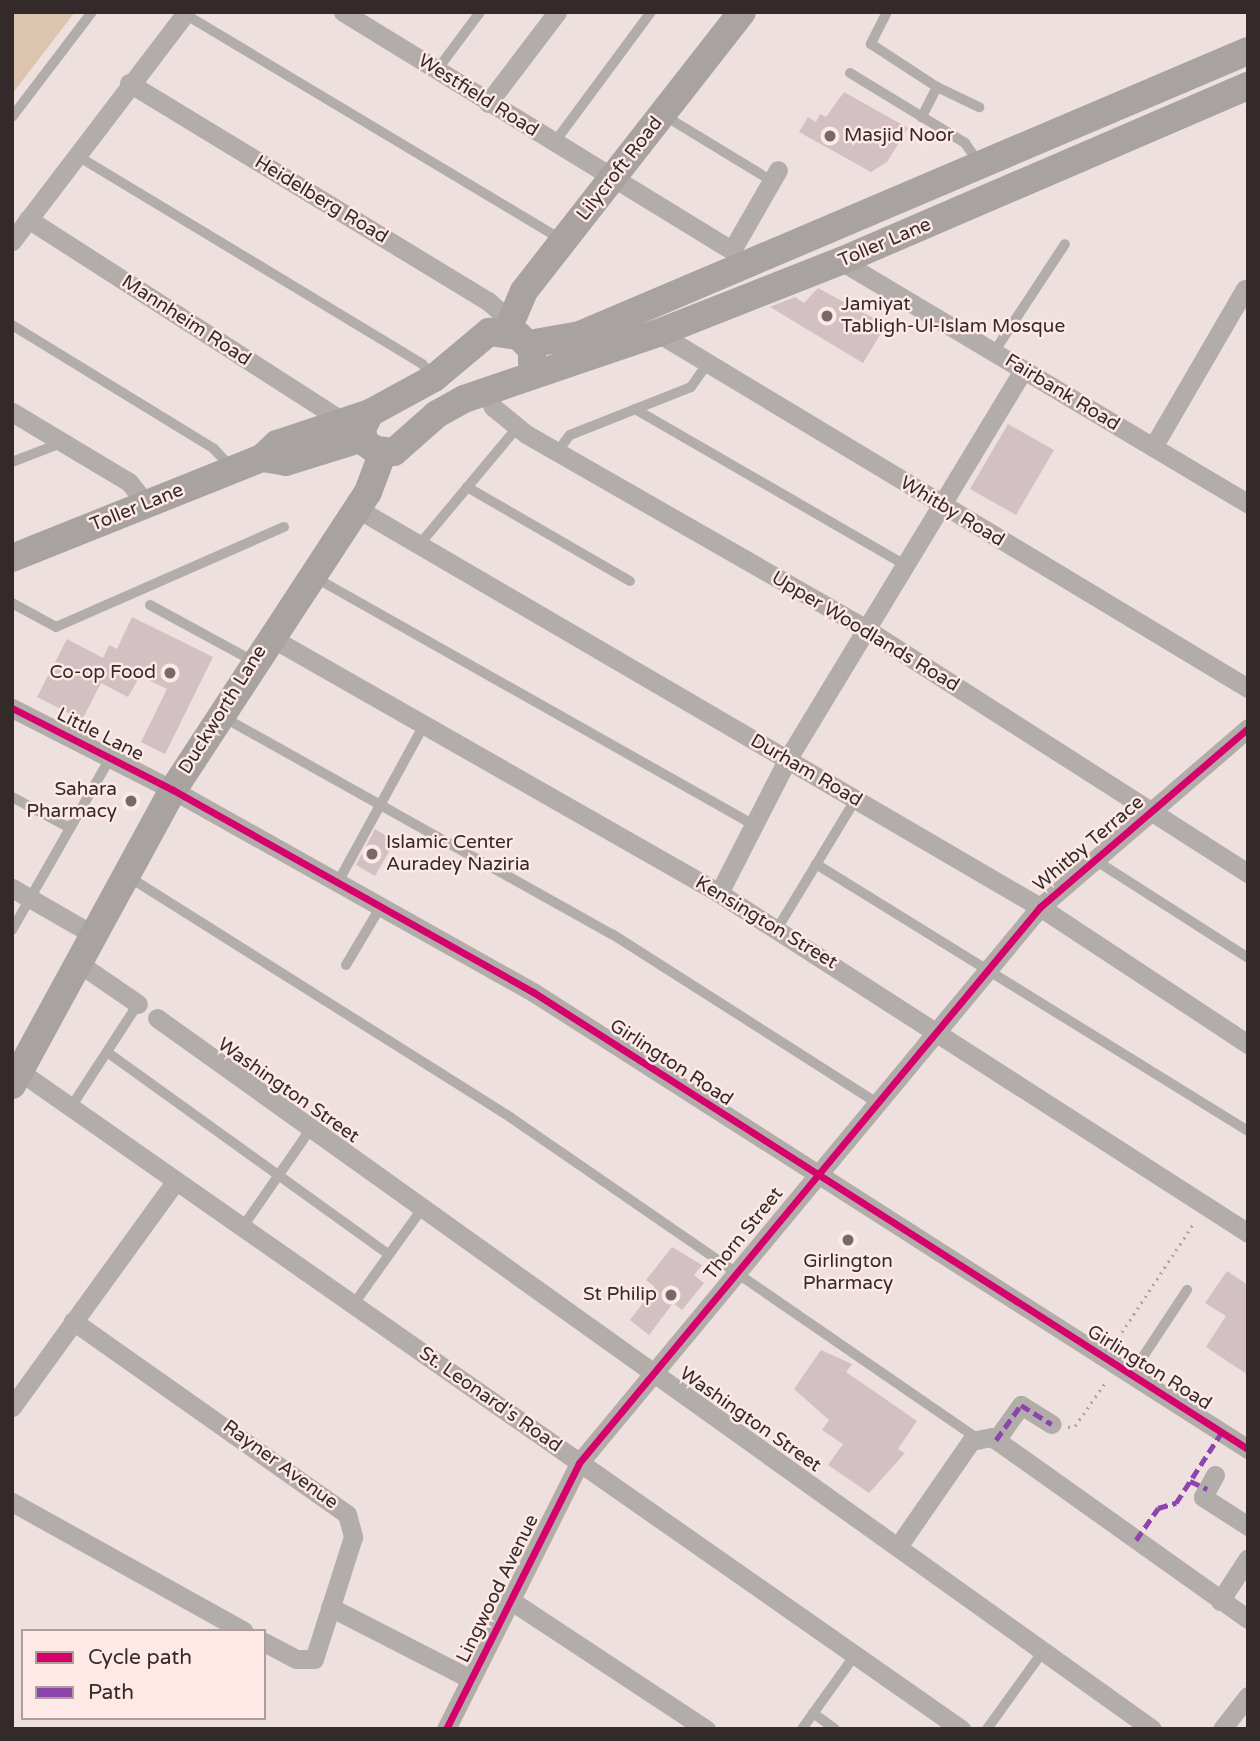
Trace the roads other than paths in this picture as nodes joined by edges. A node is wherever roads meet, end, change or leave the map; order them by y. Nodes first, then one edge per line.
1 (92, 12) edge
2 (343, 12) edge
3 (480, 12) edge
4 (557, 12) edge
5 (651, 12) edge
6 (742, 12) edge
7 (887, 12) edge
8 (184, 13) edge
9 (1248, 51) edge
10 (437, 71) junction
11 (850, 73) dead end
12 (129, 83) junction
13 (1248, 86) edge
14 (937, 87) junction
15 (488, 103) junction
16 (979, 107) dead end
17 (663, 114) junction
18 (12, 117) edge
19 (922, 117) junction
20 (1092, 120) junction
21 (554, 143) junction
22 (1105, 150) junction
23 (76, 155) junction
24 (981, 166) junction
25 (775, 176) joint
26 (613, 179) junction
27 (996, 196) junction
28 (28, 219) junction
29 (823, 230) junction
30 (12, 241) edge
31 (564, 241) junction
32 (1065, 244) dead end
33 (737, 256) junction
34 (842, 261) junction
35 (1245, 289) dead end
36 (646, 306) junction
37 (12, 325) edge
38 (515, 332) junction
39 (658, 333) junction
40 (994, 352) junction
41 (706, 364) junction
42 (1023, 370) junction
43 (434, 377) junction
44 (515, 382) junction
45 (486, 393) junction
46 (635, 409) junction
47 (12, 412) edge
48 (517, 428) junction
49 (365, 431) junction
50 (62, 442) junction
51 (1153, 447) junction
52 (557, 452) junction
53 (12, 462) edge
54 (233, 469) junction
55 (467, 487) junction
56 (146, 503) junction
57 (939, 504) junction
58 (1248, 504) edge
59 (358, 509) junction
60 (284, 527) dead end
61 (419, 545) junction
62 (12, 558) edge
63 (904, 564) junction
64 (312, 576) junction
65 (630, 581) dead end
66 (12, 603) edge
67 (150, 605) dead end
68 (866, 629) junction
69 (270, 637) junction
70 (254, 661) junction
71 (1248, 688) edge
72 (12, 708) edge
73 (219, 716) junction
74 (423, 727) junction
75 (1248, 728) edge
76 (110, 758) junction
77 (787, 761) junction
78 (173, 790) junction
79 (12, 797) edge
80 (855, 800) junction
81 (382, 805) junction
82 (1152, 811) junction
83 (754, 825) junction
84 (70, 828) junction
85 (1095, 860) junction
86 (816, 864) junction
87 (1248, 873) edge
88 (126, 874) junction
89 (338, 882) junction
90 (12, 888) edge
91 (719, 893) junction
92 (30, 899) junction
93 (381, 906) junction
94 (1040, 907) junction
95 (777, 929) junction
96 (12, 930) edge
97 (92, 934) junction
98 (1248, 958) edge
99 (77, 962) junction
100 (346, 965) dead end
101 (987, 970) junction
102 (138, 1004) joint
103 (157, 1018) dead end
104 (938, 1029) junction
105 (1248, 1044) edge
106 (107, 1052) junction
107 (15, 1074) edge
108 (876, 1102) junction
109 (71, 1107) junction
110 (312, 1126) junction
111 (1248, 1131) edge
112 (279, 1174) junction
113 (813, 1174) junction
114 (176, 1182) junction
115 (424, 1206) junction
116 (242, 1228) junction
117 (1248, 1233) edge
118 (389, 1255) junction
119 (736, 1270) junction
120 (1187, 1290) dead end
121 (353, 1305) junction
122 (72, 1321) junction
123 (1118, 1367) junction
124 (654, 1371) junction
125 (12, 1407) edge
126 (1051, 1424) road end
127 (989, 1439) junction
128 (1248, 1449) edge
129 (579, 1463) junction
130 (1215, 1475) dead end
131 (12, 1502) edge
132 (1248, 1526) edge
133 (899, 1545) junction
134 (1248, 1558) edge
135 (510, 1600) junction
136 (1220, 1601) junction
137 (330, 1607) junction
138 (1248, 1619) edge
139 (240, 1629) edge
140 (266, 1643) edge
141 (1044, 1650) junction
142 (856, 1655) junction
143 (471, 1679) junction
144 (1248, 1696) edge
145 (813, 1713) junction
146 (455, 1725) edge
147 (706, 1729) edge
148 (802, 1729) edge
149 (835, 1729) edge
150 (961, 1729) edge
151 (987, 1729) edge
152 (1152, 1729) edge
153 (1222, 1729) edge

1 - 18 lane
2 - 10 street, Westfield Road
3 - 10 lane
4 - 15 street
5 - 21 lane
6 - 17 main road, Lilycroft Road
7 - 14 lane
8 - 12 street
8 - 31 lane
9 - 20 main road, Toller Lane
10 - 15 street, Westfield Road
11 - 19 lane
12 - 23 street
12 - 38 street, Heidelberg Road
13 - 22 main road, Toller Lane
14 - 16 lane
14 - 19 lane
15 - 21 street, Westfield Road
17 - 25 lane
17 - 26 main road, Lilycroft Road
19 - 24 lane
20 - 22 main road
20 - 24 main road, Toller Lane
21 - 26 street, Westfield Road
22 - 27 main road, Toller Lane
23 - 28 street
23 - 43 lane
24 - 27 main road
24 - 29 main road, Toller Lane
25 - 33 street
26 - 31 main road, Lilycroft Road
26 - 33 street, Westfield Road
27 - 34 main road, Toller Lane
28 - 30 street
28 - 49 street, Mannheim Road
29 - 33 main road, Toller Lane
29 - 34 main road
31 - 38 main road, Lilycroft Road
32 - 40 lane
33 - 36 main road, Toller Lane
34 - 39 main road, Toller Lane
34 - 40 street, Fairbank Road
35 - 51 street
36 - 38 main road, Toller Lane
36 - 39 main road
37 - 54 lane
38 - 43 main road, Toller Lane
38 - 44 main road
39 - 41 street, Whitby Road
39 - 44 main road, Toller Lane
40 - 42 street, Fairbank Road
41 - 46 lane
41 - 57 street, Whitby Road
42 - 51 street, Fairbank Road
42 - 57 street
43 - 49 main road, Toller Lane
44 - 45 main road, Toller Lane
45 - 48 street, Upper Woodlands Road
45 - 49 main road, Toller Lane
46 - 52 lane
46 - 63 lane
47 - 50 street
48 - 52 street, Upper Woodlands Road
48 - 55 lane
49 - 54 main road, Toller Lane
49 - 59 main road, Duckworth Lane
50 - 53 lane
50 - 56 street
51 - 58 street, Fairbank Road
52 - 68 street, Upper Woodlands Road
54 - 56 main road, Toller Lane
55 - 61 lane
55 - 65 lane
56 - 62 main road, Toller Lane
57 - 63 street
57 - 71 street, Whitby Road
59 - 61 street, Durham Road
59 - 64 main road, Duckworth Lane
60 - 66 lane
61 - 77 street, Durham Road
63 - 68 street
64 - 69 main road, Duckworth Lane
64 - 83 lane
67 - 70 lane
68 - 77 street
68 - 82 street, Upper Woodlands Road
69 - 70 main road, Duckworth Lane
69 - 74 street, Kensington Street
70 - 73 main road, Duckworth Lane
72 - 76 street, Little Lane
73 - 78 main road, Duckworth Lane
73 - 81 lane
74 - 81 lane
74 - 91 street, Kensington Street
75 - 82 street, Whitby Terrace
76 - 78 street, Little Lane
76 - 84 lane
77 - 80 street, Durham Road
77 - 83 street
78 - 88 main road, Duckworth Lane
78 - 89 street, Girlington Road
79 - 84 lane
80 - 86 lane
80 - 94 street, Durham Road
81 - 89 lane
81 - 108 lane
82 - 85 street, Whitby Terrace
82 - 87 street, Upper Woodlands Road
83 - 91 street
84 - 92 lane
85 - 94 street, Whitby Terrace
85 - 98 lane
86 - 95 lane
86 - 101 lane
88 - 97 main road, Duckworth Lane
88 - 119 lane
89 - 93 street, Girlington Road
90 - 92 street
91 - 95 street, Kensington Street
92 - 96 lane
92 - 97 street
93 - 100 lane
93 - 113 street, Girlington Road
94 - 101 street, Whitby Terrace
94 - 105 street, Durham Road
95 - 104 street, Kensington Street
97 - 99 main road, Duckworth Lane
99 - 102 street
99 - 107 main road, Duckworth Lane
101 - 104 street, Whitby Terrace
101 - 111 lane
102 - 106 lane
103 - 110 street, Washington Street
104 - 108 street, Thorn Street
104 - 117 street, Kensington Street
106 - 109 lane
106 - 112 lane
107 - 109 street, St. Leonard's Road
108 - 113 street, Thorn Street
109 - 114 street, St. Leonard's Road
110 - 112 lane
110 - 115 street, Washington Street
112 - 116 lane
112 - 118 lane
113 - 119 street, Thorn Street
113 - 123 street, Girlington Road
114 - 116 street, St. Leonard's Road
114 - 122 street
115 - 118 lane
115 - 124 street, Washington Street
116 - 121 street, St. Leonard's Road
118 - 121 lane
119 - 124 street, Thorn Street
119 - 127 lane
120 - 123 lane
121 - 129 street, St. Leonard's Road
122 - 125 street
122 - 137 street, Rayner Avenue
123 - 128 street, Girlington Road
124 - 129 street, Thorn Street
124 - 133 street, Washington Street
126 - 127 street
127 - 133 street
127 - 136 street
129 - 135 street, Lingwood Avenue
129 - 142 street, St. Leonard's Road
130 - 132 street
131 - 139 street
133 - 141 street, Washington Street
134 - 136 street
135 - 143 street, Lingwood Avenue
135 - 147 street
136 - 138 street
137 - 140 street, Rayner Avenue
137 - 143 street
141 - 151 lane
141 - 152 street, Washington Street
142 - 145 lane
142 - 150 street, St. Leonard's Road
143 - 146 street, Lingwood Avenue
144 - 153 street
145 - 148 lane
145 - 149 lane

